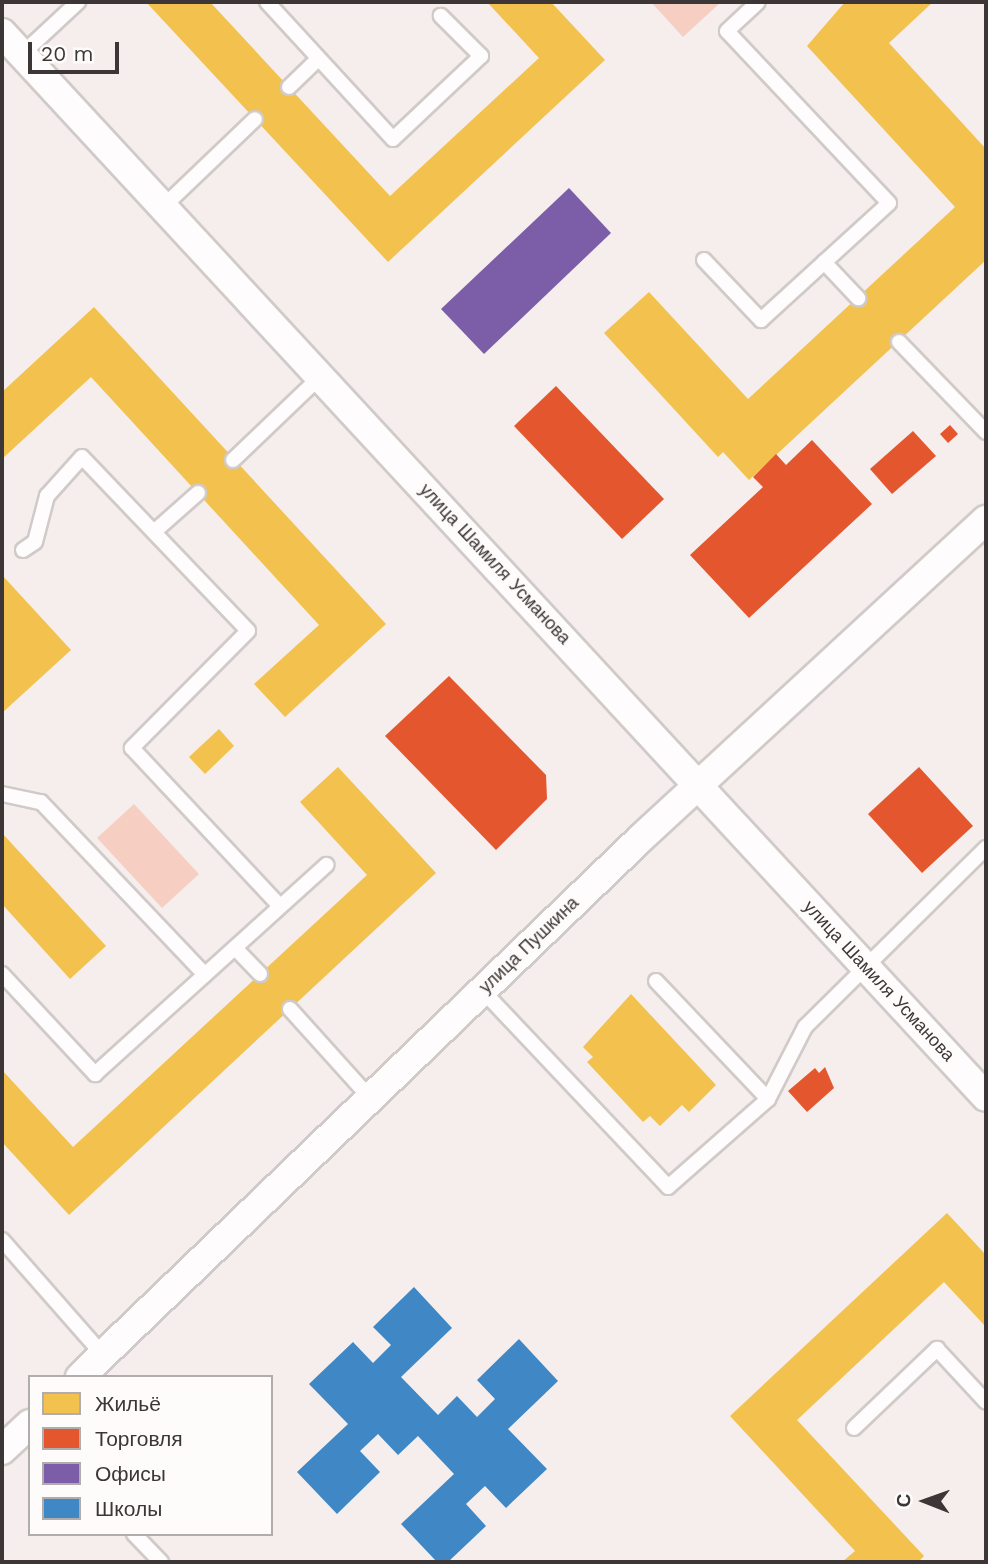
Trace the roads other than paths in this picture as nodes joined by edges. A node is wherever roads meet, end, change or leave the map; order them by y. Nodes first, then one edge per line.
1 (78, 2) edge
2 (267, 2) edge
3 (758, 2) edge
4 (441, 16) dead end
5 (2, 33) edge
6 (21, 55) junction
7 (318, 59) junction
8 (289, 87) dead end
9 (255, 118) dead end
10 (163, 207) junction
11 (704, 260) dead end
12 (824, 262) junction
13 (858, 298) dead end
14 (899, 342) dead end
15 (320, 377) junction
16 (986, 432) edge
17 (233, 460) dead end
18 (198, 493) dead end
19 (986, 520) edge
20 (156, 530) junction
21 (23, 550) dead end
22 (699, 786) junction
23 (2, 794) edge
24 (986, 848) edge
25 (326, 866) dead end
26 (280, 906) junction
27 (235, 948) junction
28 (867, 967) junction
29 (2, 974) edge
30 (260, 974) dead end
31 (205, 975) junction
32 (656, 981) dead end
33 (482, 990) junction
34 (290, 1009) dead end
35 (986, 1097) edge
36 (371, 1099) junction
37 (768, 1099) junction
38 (2, 1240) edge
39 (103, 1355) junction
40 (82, 1375) edge
41 (986, 1402) edge
42 (28, 1426) edge
43 (854, 1428) dead end
44 (2, 1450) edge
45 (136, 1536) edge
46 (161, 1562) edge

1 - 6 lane
2 - 7 lane
3 - 12 lane
4 - 7 lane
5 - 6 street, улица Шамиля Усманова
6 - 10 street, улица Шамиля Усманова
7 - 8 lane
9 - 10 lane
10 - 15 street, улица Шамиля Усманова
11 - 12 lane
12 - 13 lane
14 - 16 lane
15 - 17 lane
15 - 22 street, улица Шамиля Усманова
18 - 20 lane
19 - 22 street, улица Пушкина
20 - 21 lane
20 - 26 lane
22 - 28 street, улица Шамиля Усманова
22 - 33 street, улица Пушкина
23 - 31 lane
24 - 28 lane
25 - 26 lane
26 - 27 lane
27 - 30 lane
27 - 31 lane
28 - 35 street, улица Шамиля Усманова
28 - 37 lane
29 - 31 lane
32 - 37 lane
33 - 36 street, улица Пушкина
33 - 37 lane
34 - 36 lane
36 - 39 street, улица Пушкина
38 - 39 lane
39 - 40 street, улица Пушкина
41 - 43 lane
42 - 44 street
45 - 46 lane

